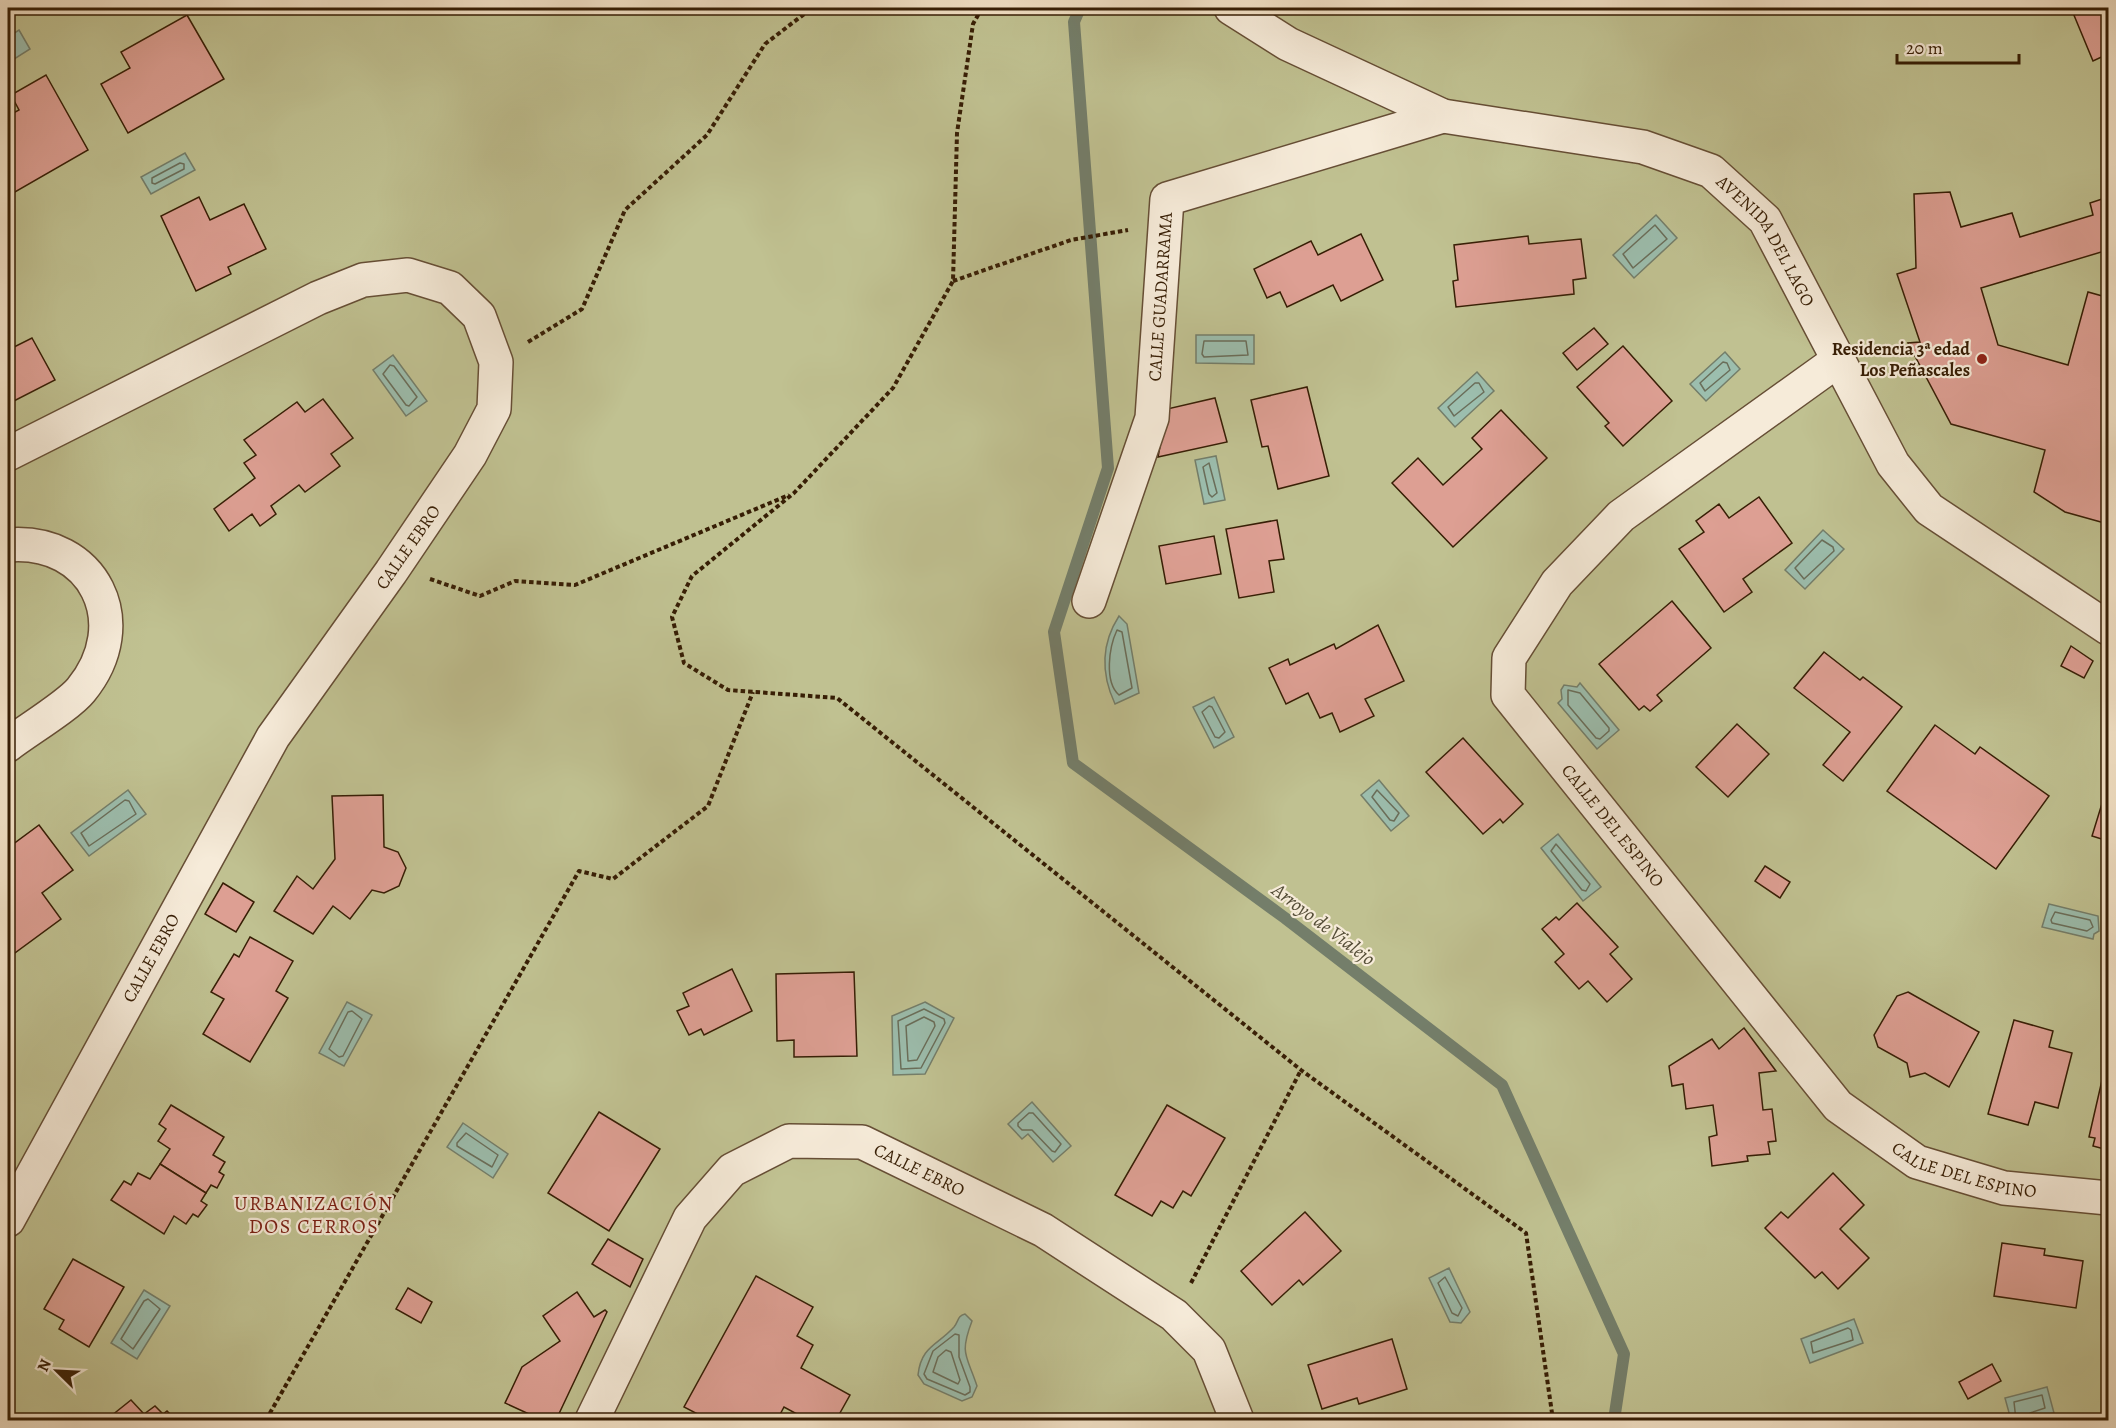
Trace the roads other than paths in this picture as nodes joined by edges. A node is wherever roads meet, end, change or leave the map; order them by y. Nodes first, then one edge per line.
1 (1231, 8) edge
2 (1443, 116) junction
3 (1837, 361) junction
4 (8, 454) edge
5 (8, 545) edge
6 (1089, 601) dead end
7 (2109, 628) edge
8 (8, 745) edge
9 (2109, 1198) edge
10 (8, 1220) edge
11 (592, 1420) edge
12 (1237, 1420) edge

1 - 2 street, AVENIDA DEL LAGO
2 - 3 street, AVENIDA DEL LAGO
2 - 6 street, CALLE GUADARRAMA
3 - 7 street, AVENIDA DEL LAGO
3 - 9 street, CALLE DEL ESPINO
4 - 10 street, CALLE EBRO
5 - 8 street
11 - 12 street, CALLE EBRO

